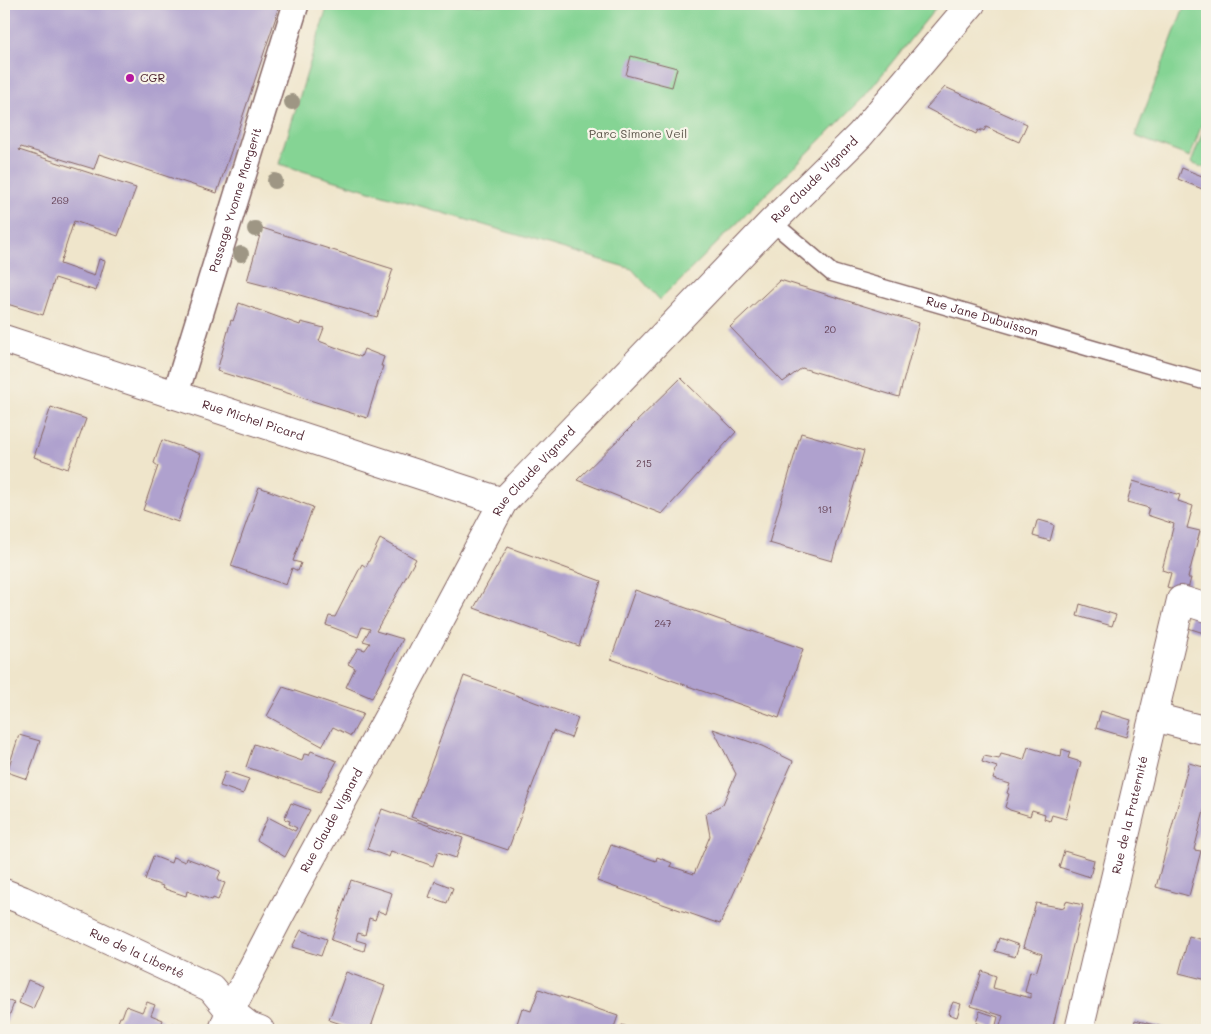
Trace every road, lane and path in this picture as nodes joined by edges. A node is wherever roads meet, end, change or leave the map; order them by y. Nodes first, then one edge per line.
1 (296, 4) edge
2 (971, 4) edge
3 (772, 222) junction
4 (4, 339) edge
5 (1207, 382) edge
6 (175, 396) junction
7 (503, 502) junction
8 (1207, 608) edge
9 (1154, 717) junction
10 (1207, 731) edge
11 (4, 893) edge
12 (227, 1021) edge
13 (260, 1030) edge
14 (1079, 1030) edge

1 - 6 street, Passage Yvonne Margerit
2 - 3 street, Rue Claude Vignard
3 - 5 lane, Rue Jane Dubuisson
3 - 7 street, Rue Claude Vignard
4 - 6 street, Rue Michel Picard
6 - 7 street, Rue Michel Picard
7 - 12 street, Rue Claude Vignard
8 - 9 street, Rue de la Fraternité
9 - 10 street
9 - 14 street, Rue de la Fraternité
11 - 12 street, Rue de la Liberté
12 - 13 street, Rue de la Liberté

